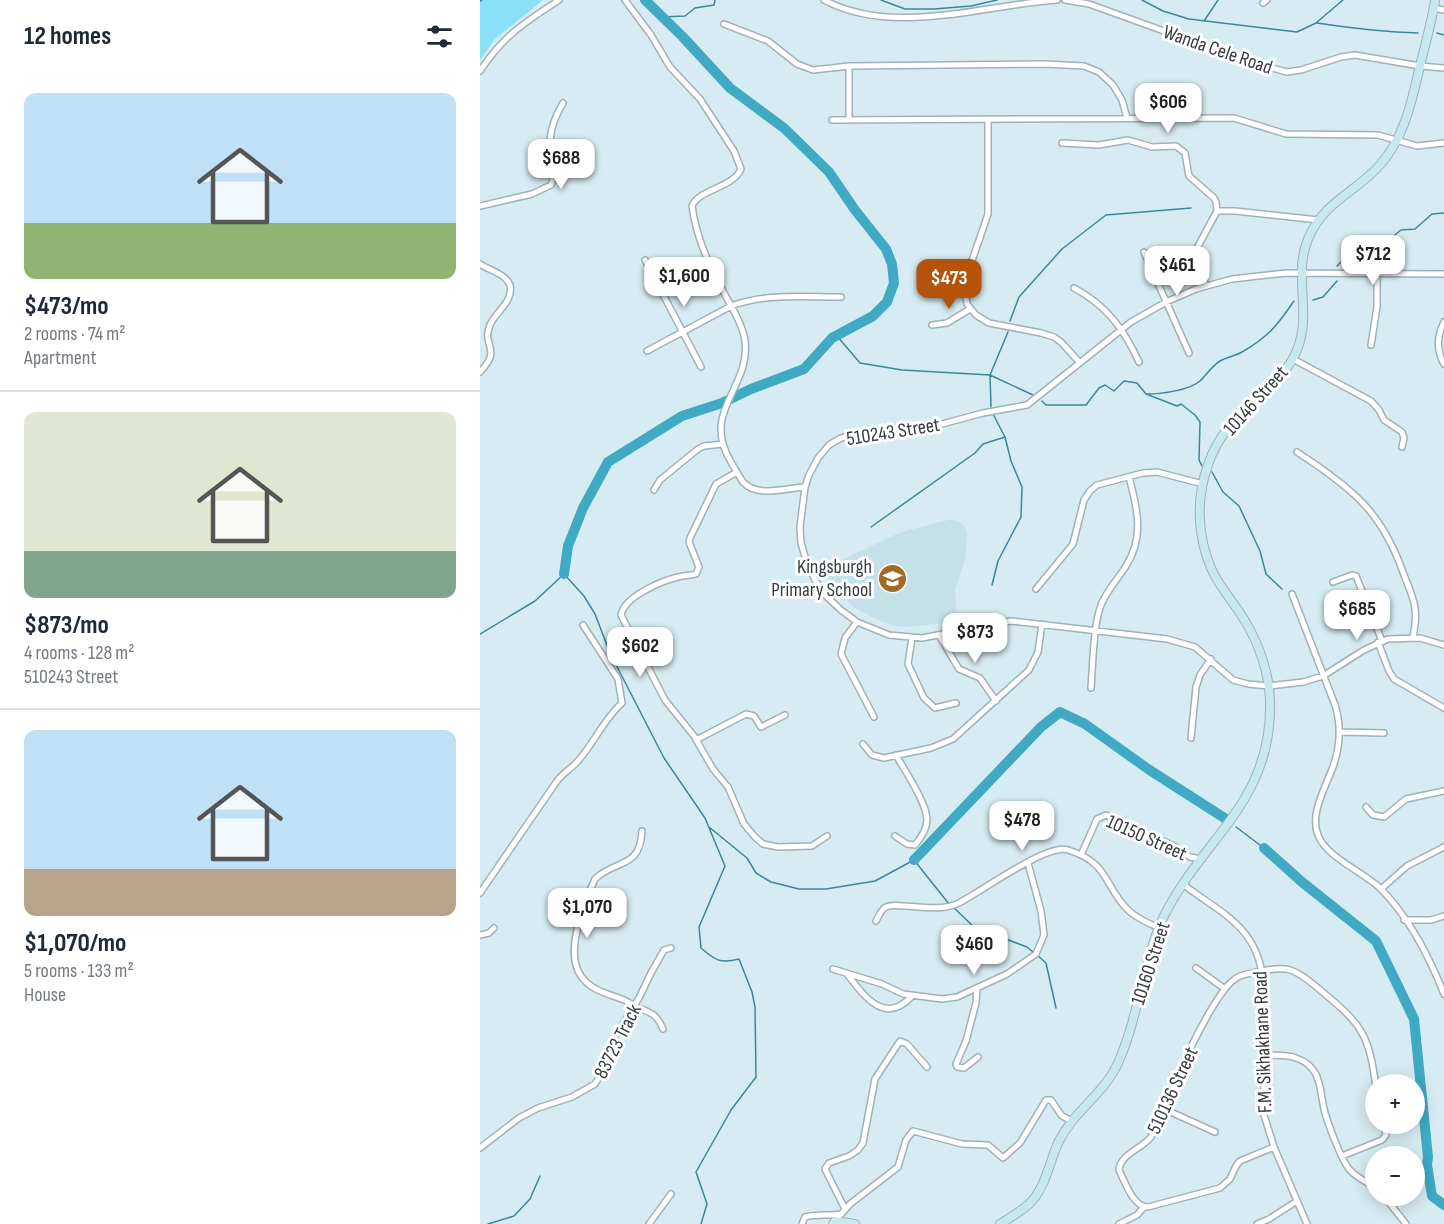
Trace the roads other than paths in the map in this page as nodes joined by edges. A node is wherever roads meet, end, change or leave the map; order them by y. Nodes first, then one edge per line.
1 (559, 0) edge
2 (625, 0) edge
3 (824, 0) edge
4 (1057, 0) edge
5 (1065, 0) edge
6 (1435, 4) edge
7 (1444, 10) edge
8 (724, 24) dead end
9 (849, 66) junction
10 (1420, 66) junction
11 (1444, 68) edge
12 (480, 71) edge
13 (563, 103) dead end
14 (1127, 118) junction
15 (849, 119) junction
16 (988, 119) junction
17 (832, 120) dead end
18 (1397, 140) junction
19 (1062, 143) dead end
20 (1444, 143) edge
21 (480, 206) edge
22 (1217, 211) junction
23 (1318, 220) junction
24 (1144, 252) dead end
25 (645, 260) dead end
26 (480, 264) edge
27 (1302, 273) junction
28 (1377, 274) junction
29 (1444, 274) edge
30 (1206, 286) junction
31 (1074, 288) dead end
32 (841, 297) dead end
33 (1166, 302) junction
34 (731, 306) junction
35 (970, 309) junction
36 (1444, 322) edge
37 (932, 325) dead end
38 (1122, 329) junction
39 (683, 332) junction
40 (1371, 345) dead end
41 (647, 351) dead end
42 (1189, 353) dead end
43 (1293, 359) junction
44 (1139, 362) dead end
45 (1080, 363) junction
46 (1444, 364) edge
47 (701, 367) dead end
48 (480, 372) edge
49 (723, 444) junction
50 (1402, 447) dead end
51 (1297, 452) dead end
52 (737, 472) junction
53 (1129, 477) junction
54 (1203, 484) junction
55 (805, 487) junction
56 (654, 490) dead end
57 (1333, 582) dead end
58 (1036, 589) dead end
59 (1292, 594) dead end
60 (857, 622) junction
61 (1042, 624) junction
62 (583, 626) dead end
63 (1097, 631) junction
64 (939, 635) junction
65 (1413, 637) junction
66 (912, 638) junction
67 (1380, 641) junction
68 (1444, 645) edge
69 (1210, 660) junction
70 (1323, 676) junction
71 (1269, 686) junction
72 (1091, 688) dead end
73 (996, 701) junction
74 (956, 703) dead end
75 (1444, 708) edge
76 (785, 715) dead end
77 (874, 717) dead end
78 (1339, 732) junction
79 (1384, 733) dead end
80 (1191, 738) dead end
81 (696, 740) junction
82 (863, 744) dead end
83 (896, 755) junction
84 (1444, 791) edge
85 (1366, 807) dead end
86 (642, 831) dead end
87 (827, 836) dead end
88 (895, 836) dead end
89 (1444, 847) edge
90 (1081, 855) junction
91 (1203, 859) junction
92 (1028, 863) junction
93 (1184, 885) junction
94 (1381, 889) junction
95 (480, 893) edge
96 (1444, 916) edge
97 (1404, 920) junction
98 (876, 921) dead end
99 (494, 928) dead end
100 (1159, 928) junction
101 (480, 935) edge
102 (671, 948) dead end
103 (1196, 968) dead end
104 (832, 969) dead end
105 (1262, 971) junction
106 (847, 974) junction
107 (1444, 975) edge
108 (1437, 978) junction
109 (977, 988) junction
110 (1225, 989) junction
111 (1444, 994) edge
112 (912, 996) junction
113 (634, 1006) junction
114 (663, 1029) dead end
115 (1263, 1055) junction
116 (978, 1057) dead end
117 (927, 1067) dead end
118 (1374, 1074) edge
119 (1164, 1109) junction
120 (1072, 1121) junction
121 (1215, 1132) dead end
122 (1386, 1134) edge
123 (1274, 1147) junction
124 (480, 1148) edge
125 (1342, 1156) junction
126 (1365, 1181) edge
127 (671, 1194) dead end
128 (1297, 1201) junction
129 (1392, 1206) edge
130 (1144, 1207) junction
131 (843, 1211) junction
132 (834, 1223) edge
133 (650, 1224) edge
134 (802, 1224) edge
135 (855, 1224) edge
136 (1000, 1224) edge
137 (1119, 1224) edge
138 (1257, 1224) edge
139 (1307, 1224) edge
140 (1407, 1224) edge

1 - 12 street
2 - 34 street
3 - 4 street
5 - 10 street, Wanda Cele Road
6 - 7 street
6 - 10 street, 10146 Street
8 - 9 street
9 - 14 street
9 - 15 street
10 - 11 street, Wanda Cele Road
10 - 18 street, 10146 Street
13 - 21 street
14 - 16 street
14 - 18 street
15 - 16 street
15 - 17 street
16 - 35 street
18 - 20 street
18 - 23 street, 10146 Street
19 - 22 street
22 - 23 street
22 - 30 street
23 - 27 street, 10146 Street
24 - 33 street
25 - 39 street
26 - 48 street
27 - 28 street, 510243 Street
27 - 30 street, 510243 Street
27 - 43 street, 10146 Street
28 - 29 street, 510243 Street
28 - 40 street
30 - 33 street, 510243 Street
31 - 38 street
32 - 34 street
33 - 38 street, 510243 Street
33 - 42 street
34 - 39 street
34 - 49 street
35 - 37 street
35 - 45 street
36 - 46 street
38 - 44 street
38 - 45 street, 510243 Street
39 - 41 street
39 - 47 street
43 - 50 street
43 - 54 street, 10146 Street
45 - 55 street, 510243 Street
49 - 52 street
49 - 56 street
51 - 65 street
52 - 55 street
52 - 81 street
53 - 54 street
53 - 58 street
53 - 63 street
54 - 71 street, 10146 Street
55 - 60 street, 510243 Street
57 - 67 street
59 - 70 street
60 - 66 street, 510243 Street
60 - 77 street
61 - 63 street, 510243 Street
61 - 64 street, 510243 Street
61 - 73 street
62 - 95 street
63 - 69 street, 510243 Street
63 - 72 street
64 - 66 street, 510243 Street
64 - 73 street
65 - 67 street
65 - 68 street
66 - 74 street
67 - 70 street, 510243 Street
67 - 75 street
69 - 71 street, 510243 Street
69 - 80 street
70 - 71 street, 510243 Street
70 - 78 street
71 - 91 street, 10160 Street
73 - 83 street
76 - 81 street
78 - 79 street
78 - 94 street
81 - 87 street
82 - 83 street
83 - 88 street
84 - 85 street
86 - 113 street
89 - 94 street
90 - 91 street, 10150 Street
90 - 92 street
90 - 100 street
91 - 93 street, 10160 Street
92 - 98 street
92 - 109 street
93 - 100 street, 10160 Street
93 - 105 street, F.M. Sikhakhane Road
94 - 97 street
96 - 97 street
97 - 108 street
99 - 101 street
100 - 120 street, 10160 Street
102 - 113 street, 83723 Track
103 - 110 street
104 - 106 street
105 - 110 street, 510136 Street
105 - 115 street, F.M. Sikhakhane Road
105 - 118 street, 510136 Street
106 - 112 street
106 - 112 street
107 - 108 street
108 - 111 street
109 - 112 street
109 - 116 street
110 - 119 street, 510136 Street
113 - 114 street
113 - 124 street, 83723 Track
115 - 123 street, F.M. Sikhakhane Road
115 - 125 street
117 - 131 street
119 - 121 street
119 - 130 street, 510136 Street
120 - 131 street
120 - 136 street, 10160 Street
122 - 125 street
123 - 128 street, F.M. Sikhakhane Road
123 - 130 street
125 - 126 street
127 - 133 street
128 - 138 street
128 - 139 street, F.M. Sikhakhane Road
129 - 140 street
130 - 137 street
131 - 132 street
131 - 134 street
132 - 135 street

